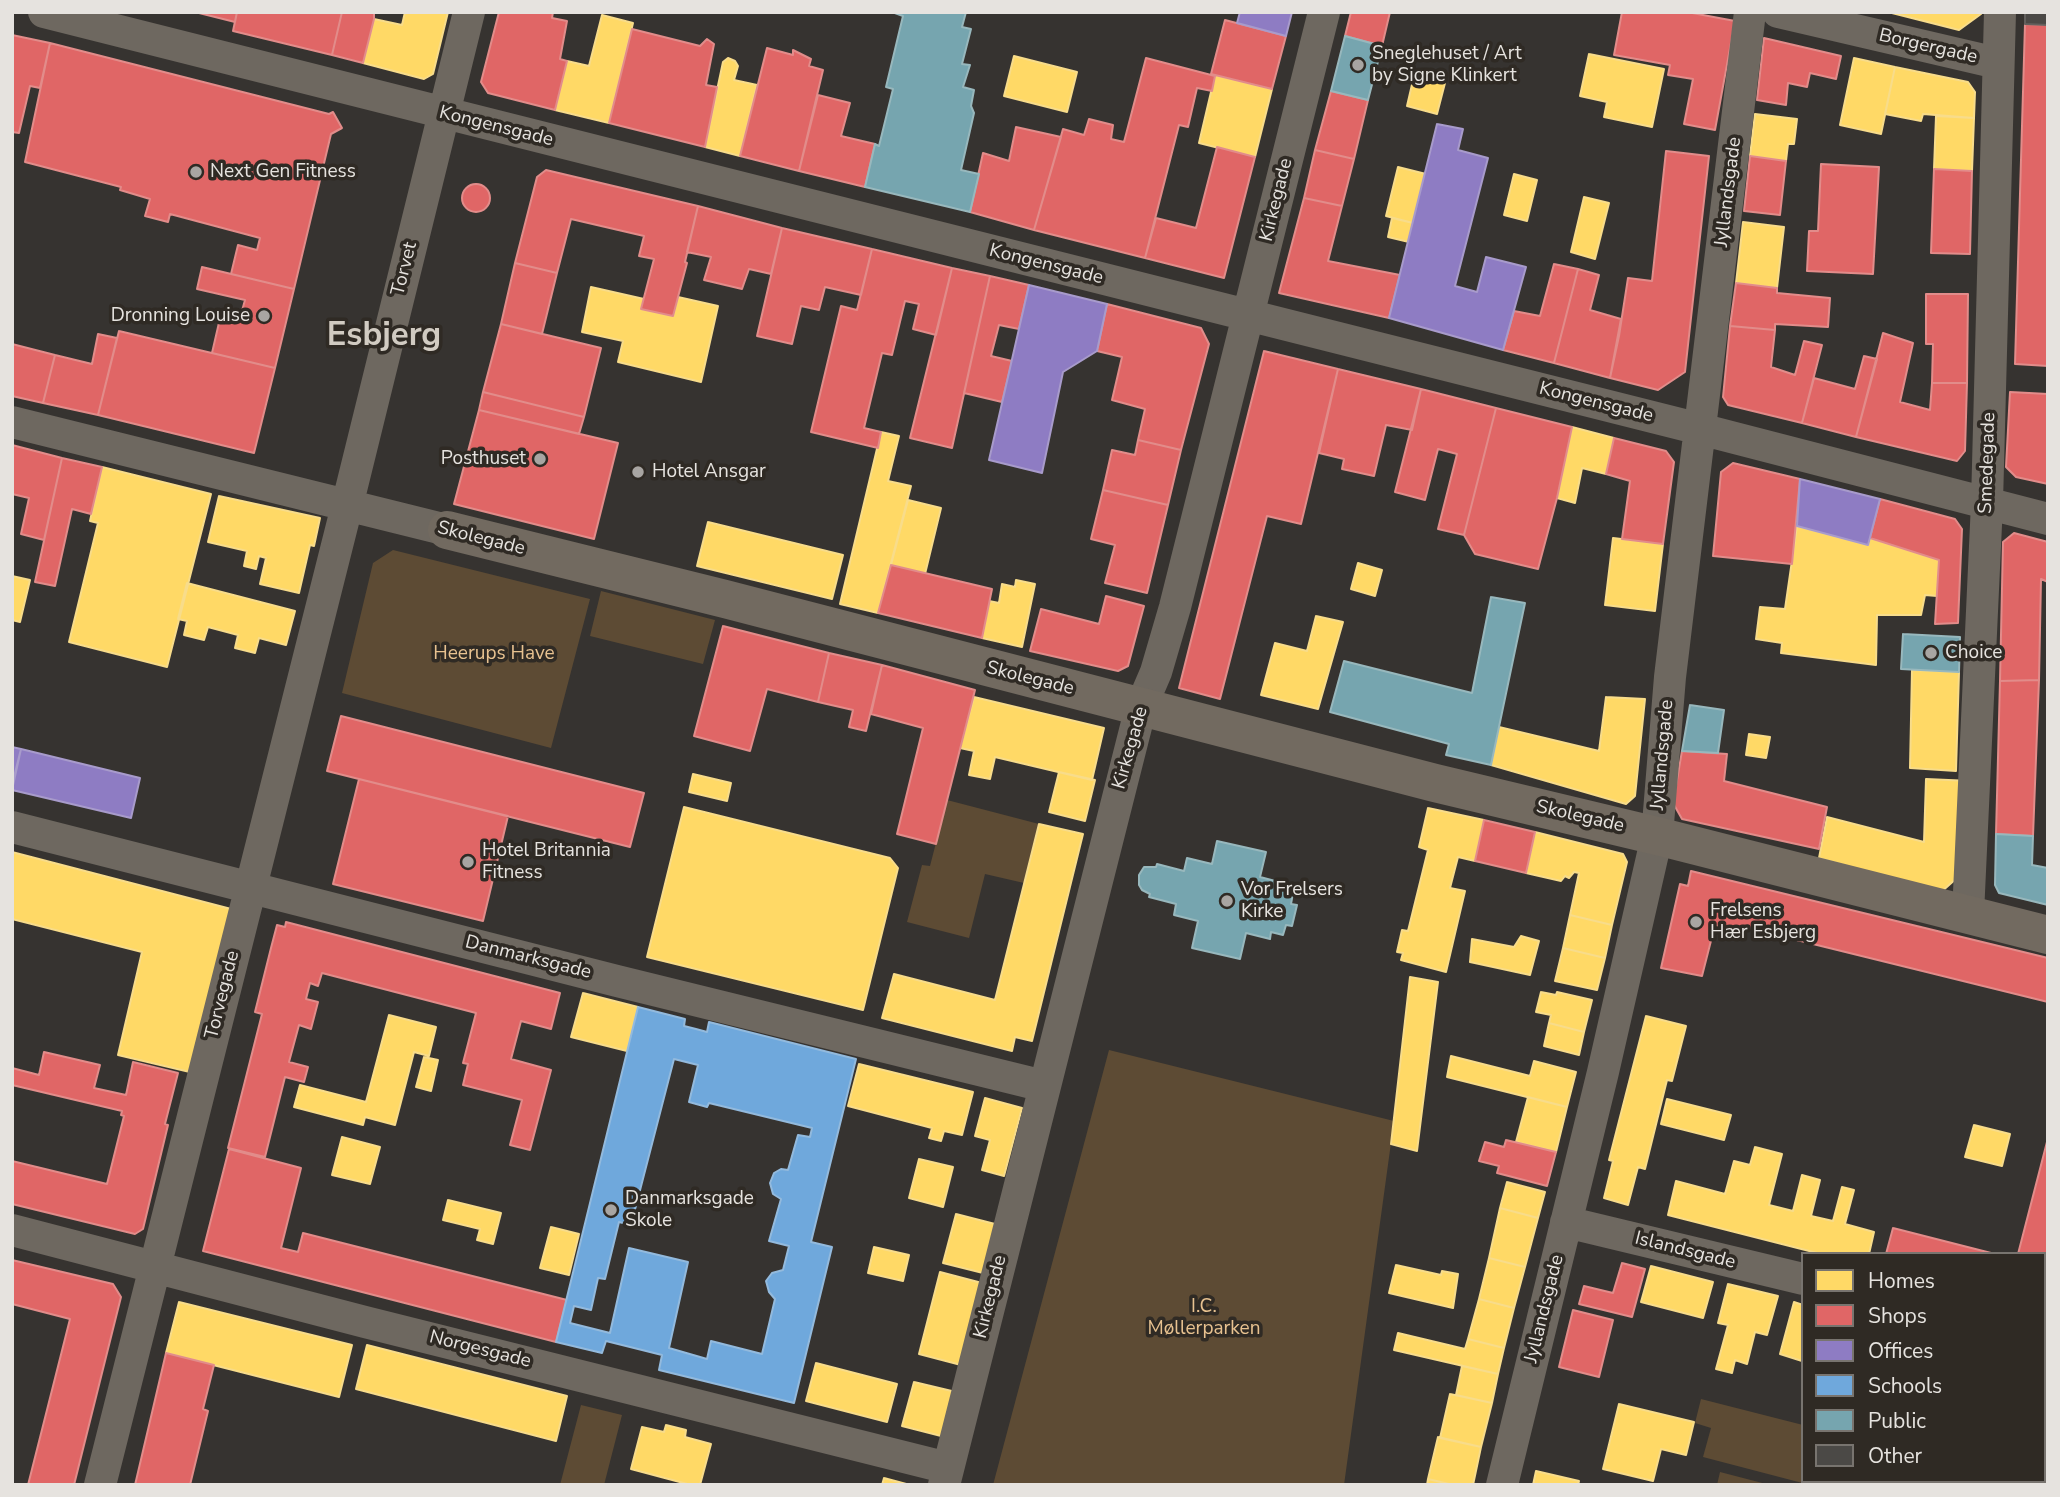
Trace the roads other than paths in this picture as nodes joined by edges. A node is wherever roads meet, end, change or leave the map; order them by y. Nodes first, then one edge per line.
1 (44, 12) edge
2 (469, 12) edge
3 (1324, 12) edge
4 (1750, 12) edge
5 (1778, 12) edge
6 (2000, 12) edge
7 (1997, 63) junction
8 (444, 114) junction
9 (1248, 316) junction
10 (12, 422) edge
11 (1700, 429) junction
12 (1987, 503) junction
13 (347, 506) junction
14 (2048, 519) edge
15 (447, 530) joint
16 (1141, 707) junction
17 (12, 827) edge
18 (1657, 836) junction
19 (264, 890) junction
20 (1968, 914) junction
21 (2048, 935) edge
22 (1044, 1086) junction
23 (1566, 1222) junction
24 (12, 1230) edge
25 (141, 1262) junction
26 (1801, 1279) edge
27 (946, 1477) edge
28 (100, 1485) edge
29 (1502, 1485) edge

1 - 8 street, Kongensgade
2 - 8 street
3 - 9 street, Kirkegade
4 - 11 street, Jyllandsgade
5 - 7 street, Borgergade
6 - 7 street, Smedegade
7 - 12 street, Smedegade
8 - 9 street, Kongensgade
8 - 13 street, Torvet
9 - 11 street, Kongensgade
9 - 16 street, Kirkegade
10 - 13 street, Skolegade
11 - 12 street, Kongensgade
11 - 18 street, Jyllandsgade
12 - 14 street, Kongensgade
12 - 20 street, Smedegade
13 - 15 street, Skolegade
13 - 19 street, Torvegade
15 - 16 street, Skolegade
16 - 18 street, Skolegade
16 - 22 street, Kirkegade
17 - 19 street, Danmarksgade
18 - 20 street, Skolegade
18 - 23 street, Jyllandsgade
19 - 22 street, Danmarksgade
19 - 25 street, Torvegade
20 - 21 street, Skolegade
22 - 27 street, Kirkegade
23 - 26 street, Islandsgade
23 - 29 street, Jyllandsgade
24 - 25 street, Norgesgade
25 - 27 street, Norgesgade
25 - 28 street, Torvegade

